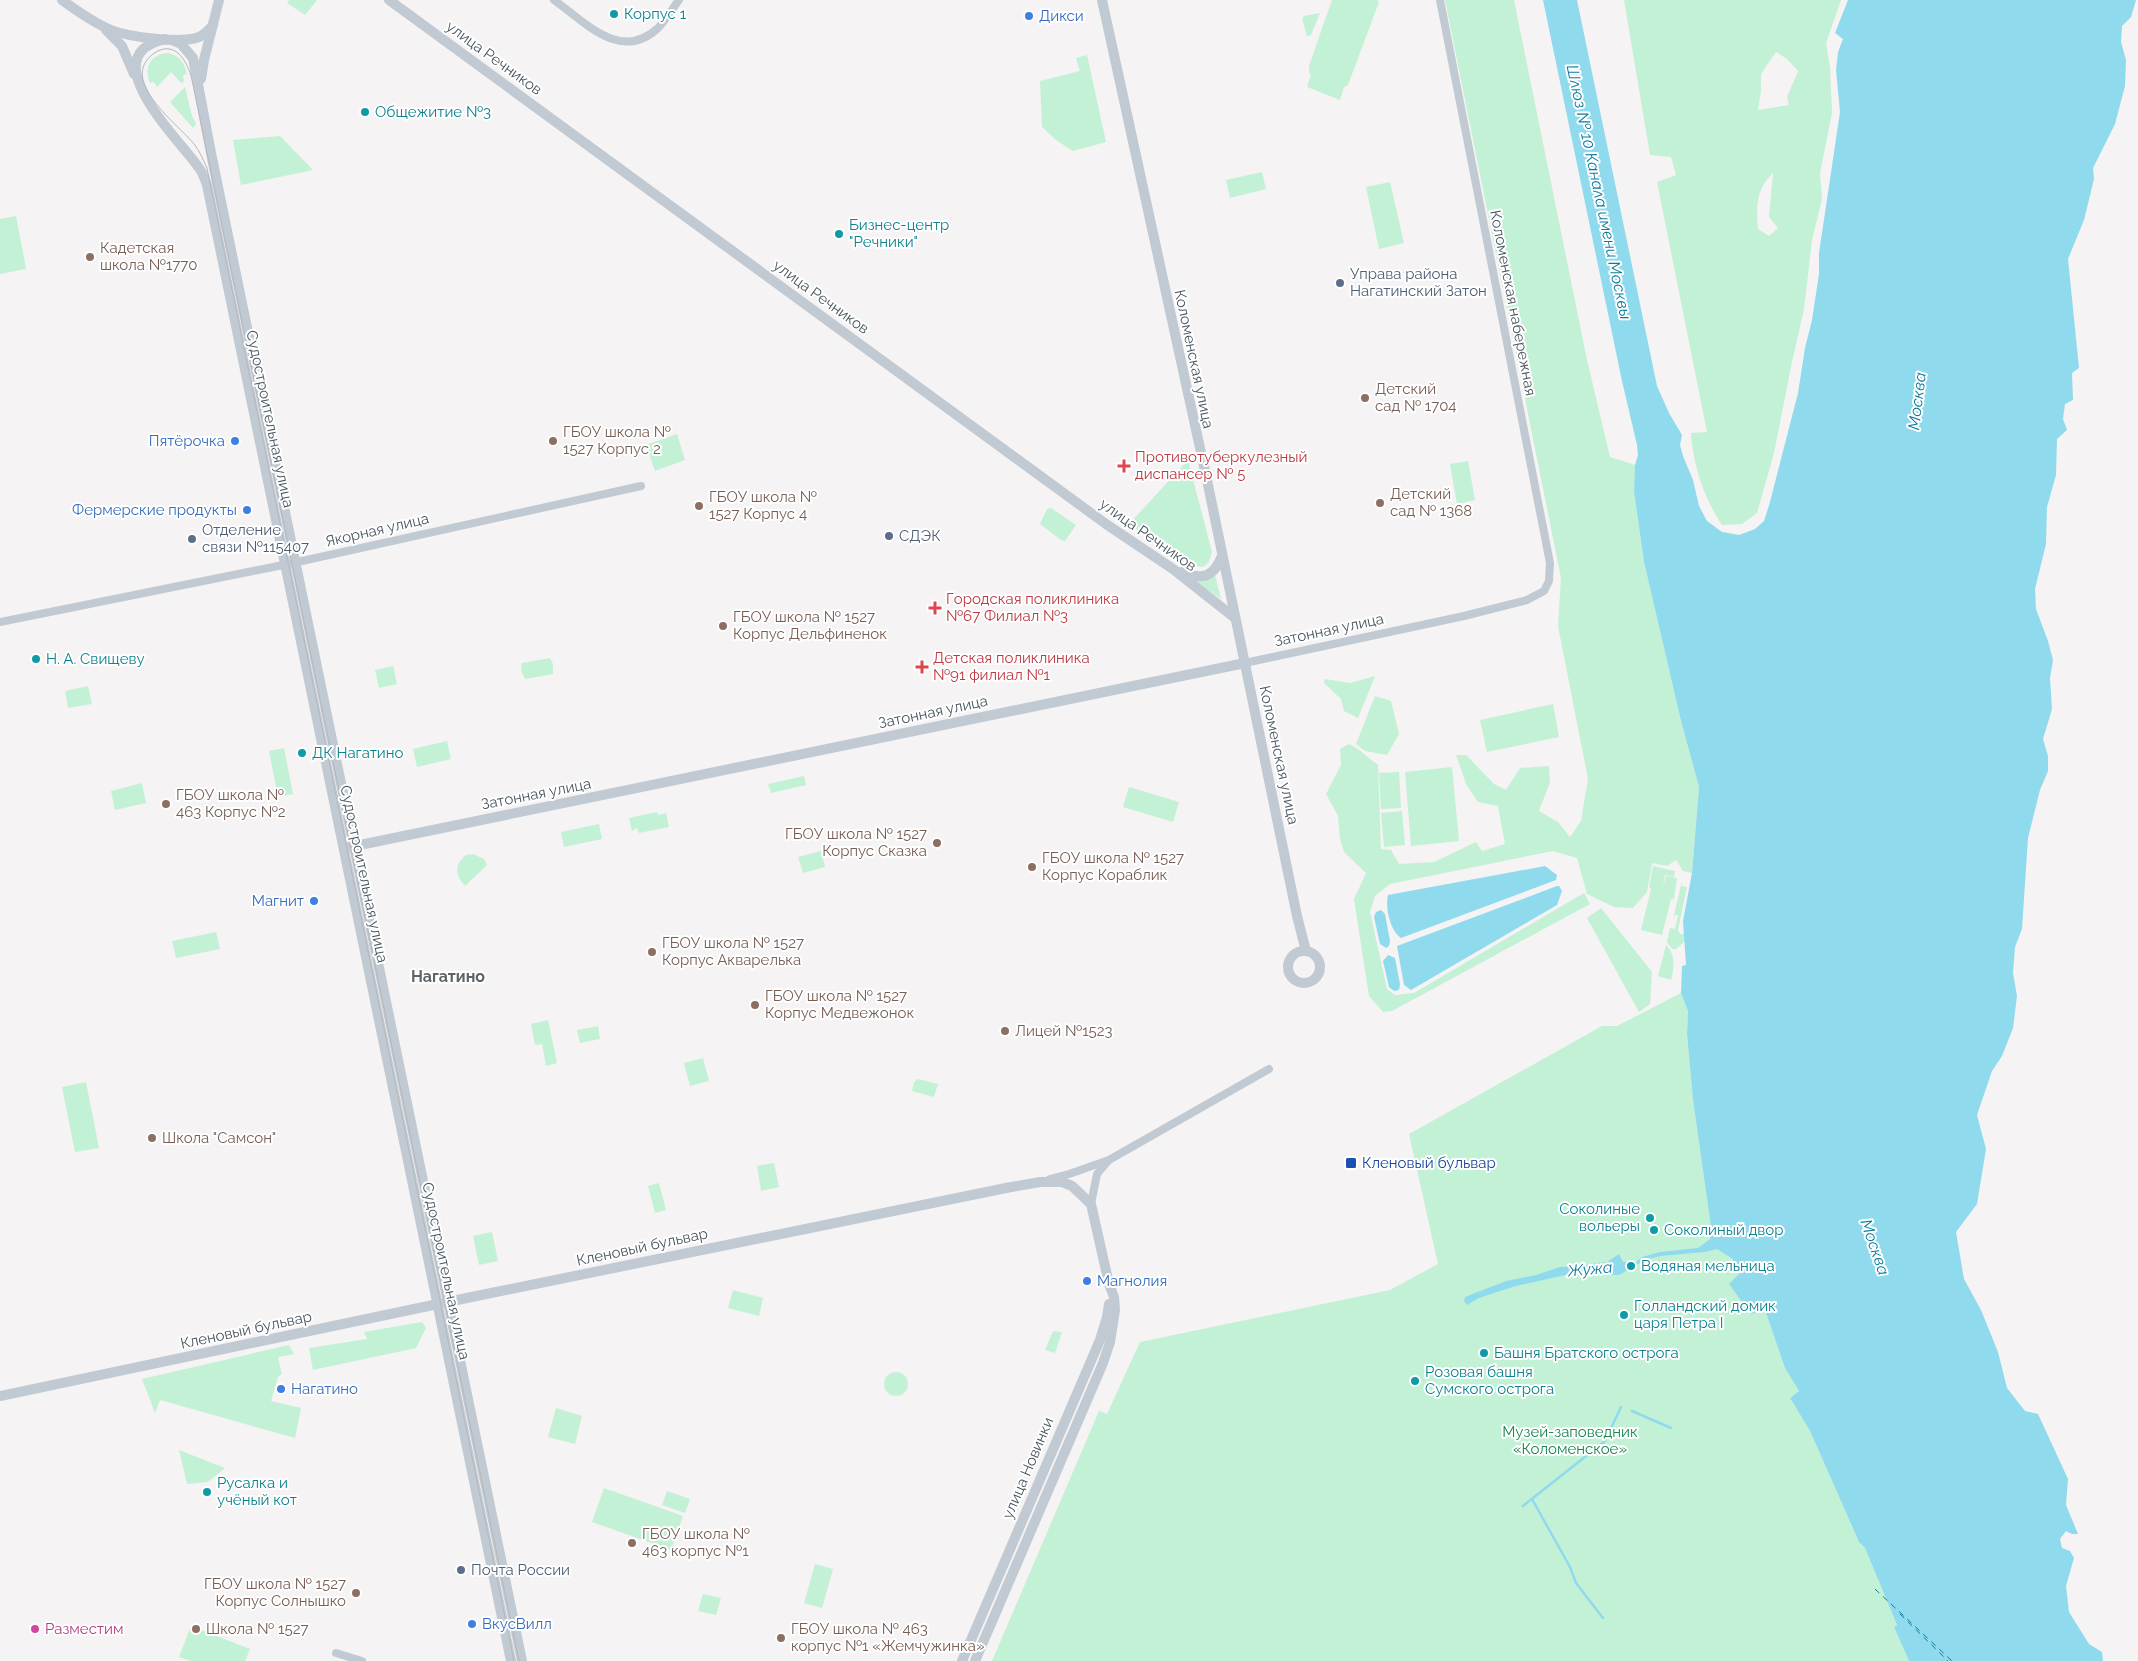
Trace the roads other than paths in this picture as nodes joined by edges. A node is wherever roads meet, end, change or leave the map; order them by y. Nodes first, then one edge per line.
1 (62, 0) edge
2 (219, 0) edge
3 (389, 0) edge
4 (554, 0) edge
5 (679, 0) edge
6 (1102, 0) edge
7 (1440, 0) edge
8 (101, 25) junction
9 (213, 25) junction
10 (169, 39) junction
11 (137, 80) junction
12 (202, 98) junction
13 (211, 153) junction
14 (195, 162) junction
15 (641, 486) dead end
16 (1222, 555) junction
17 (296, 563) junction
18 (285, 565) junction
19 (1173, 569) junction
20 (1527, 600) joint
21 (1235, 618) junction
22 (0, 622) edge
23 (1245, 663) junction
24 (354, 846) junction
25 (343, 849) junction
26 (1300, 929) junction
27 (1306, 951) junction
28 (1294, 954) junction
29 (1269, 1069) dead end
30 (1109, 1160) junction
31 (1040, 1182) junction
32 (1092, 1204) junction
33 (1109, 1284) junction
34 (448, 1302) junction
35 (437, 1305) junction
36 (1076, 1394) junction
37 (0, 1396) edge
38 (1087, 1399) junction
39 (336, 1653) dead end
40 (362, 1661) edge
41 (510, 1661) edge
42 (522, 1661) edge
43 (962, 1661) edge
44 (975, 1661) edge

1 - 8 street
2 - 9 street
3 - 19 street, улица Речников
4 - 5 street
6 - 16 street, Коломенская улица
7 - 20 street, Коломенская набережная
8 - 10 street
8 - 11 street, Судостроительная улица
9 - 10 street
9 - 12 street
10 - 11 street
10 - 12 street
11 - 14 street, Судостроительная улица
12 - 13 street, Судостроительная улица
13 - 14 street
13 - 17 street, Судостроительная улица
14 - 18 street, Судостроительная улица
15 - 17 street, Якорная улица
16 - 19 street
16 - 21 street, Коломенская улица
17 - 18 street, Якорная улица
17 - 24 street, Судостроительная улица
18 - 22 street, Якорная улица
18 - 25 street, Судостроительная улица
19 - 21 street, улица Речников
20 - 23 street, Затонная улица
21 - 23 street, Коломенская улица
23 - 24 street, Затонная улица
23 - 26 street, Коломенская улица
24 - 25 street, Затонная улица
24 - 34 street, Судостроительная улица
25 - 35 street, Судостроительная улица
26 - 27 street, Коломенская улица
26 - 28 street, Коломенская улица
27 - 28 street
27 - 28 street, Коломенская улица
29 - 30 street, Кленовый бульвар
30 - 31 street, Кленовый бульвар
30 - 32 street, улица Новинки
31 - 32 street
31 - 34 street, Кленовый бульвар
32 - 33 street, улица Новинки
33 - 36 street, улица Новинки
33 - 38 street, улица Новинки
34 - 35 street, Кленовый бульвар
34 - 42 street, Судостроительная улица
35 - 37 street, Кленовый бульвар
35 - 41 street, Судостроительная улица
36 - 38 street
36 - 43 street, улица Новинки
38 - 44 street, улица Новинки
39 - 40 street

